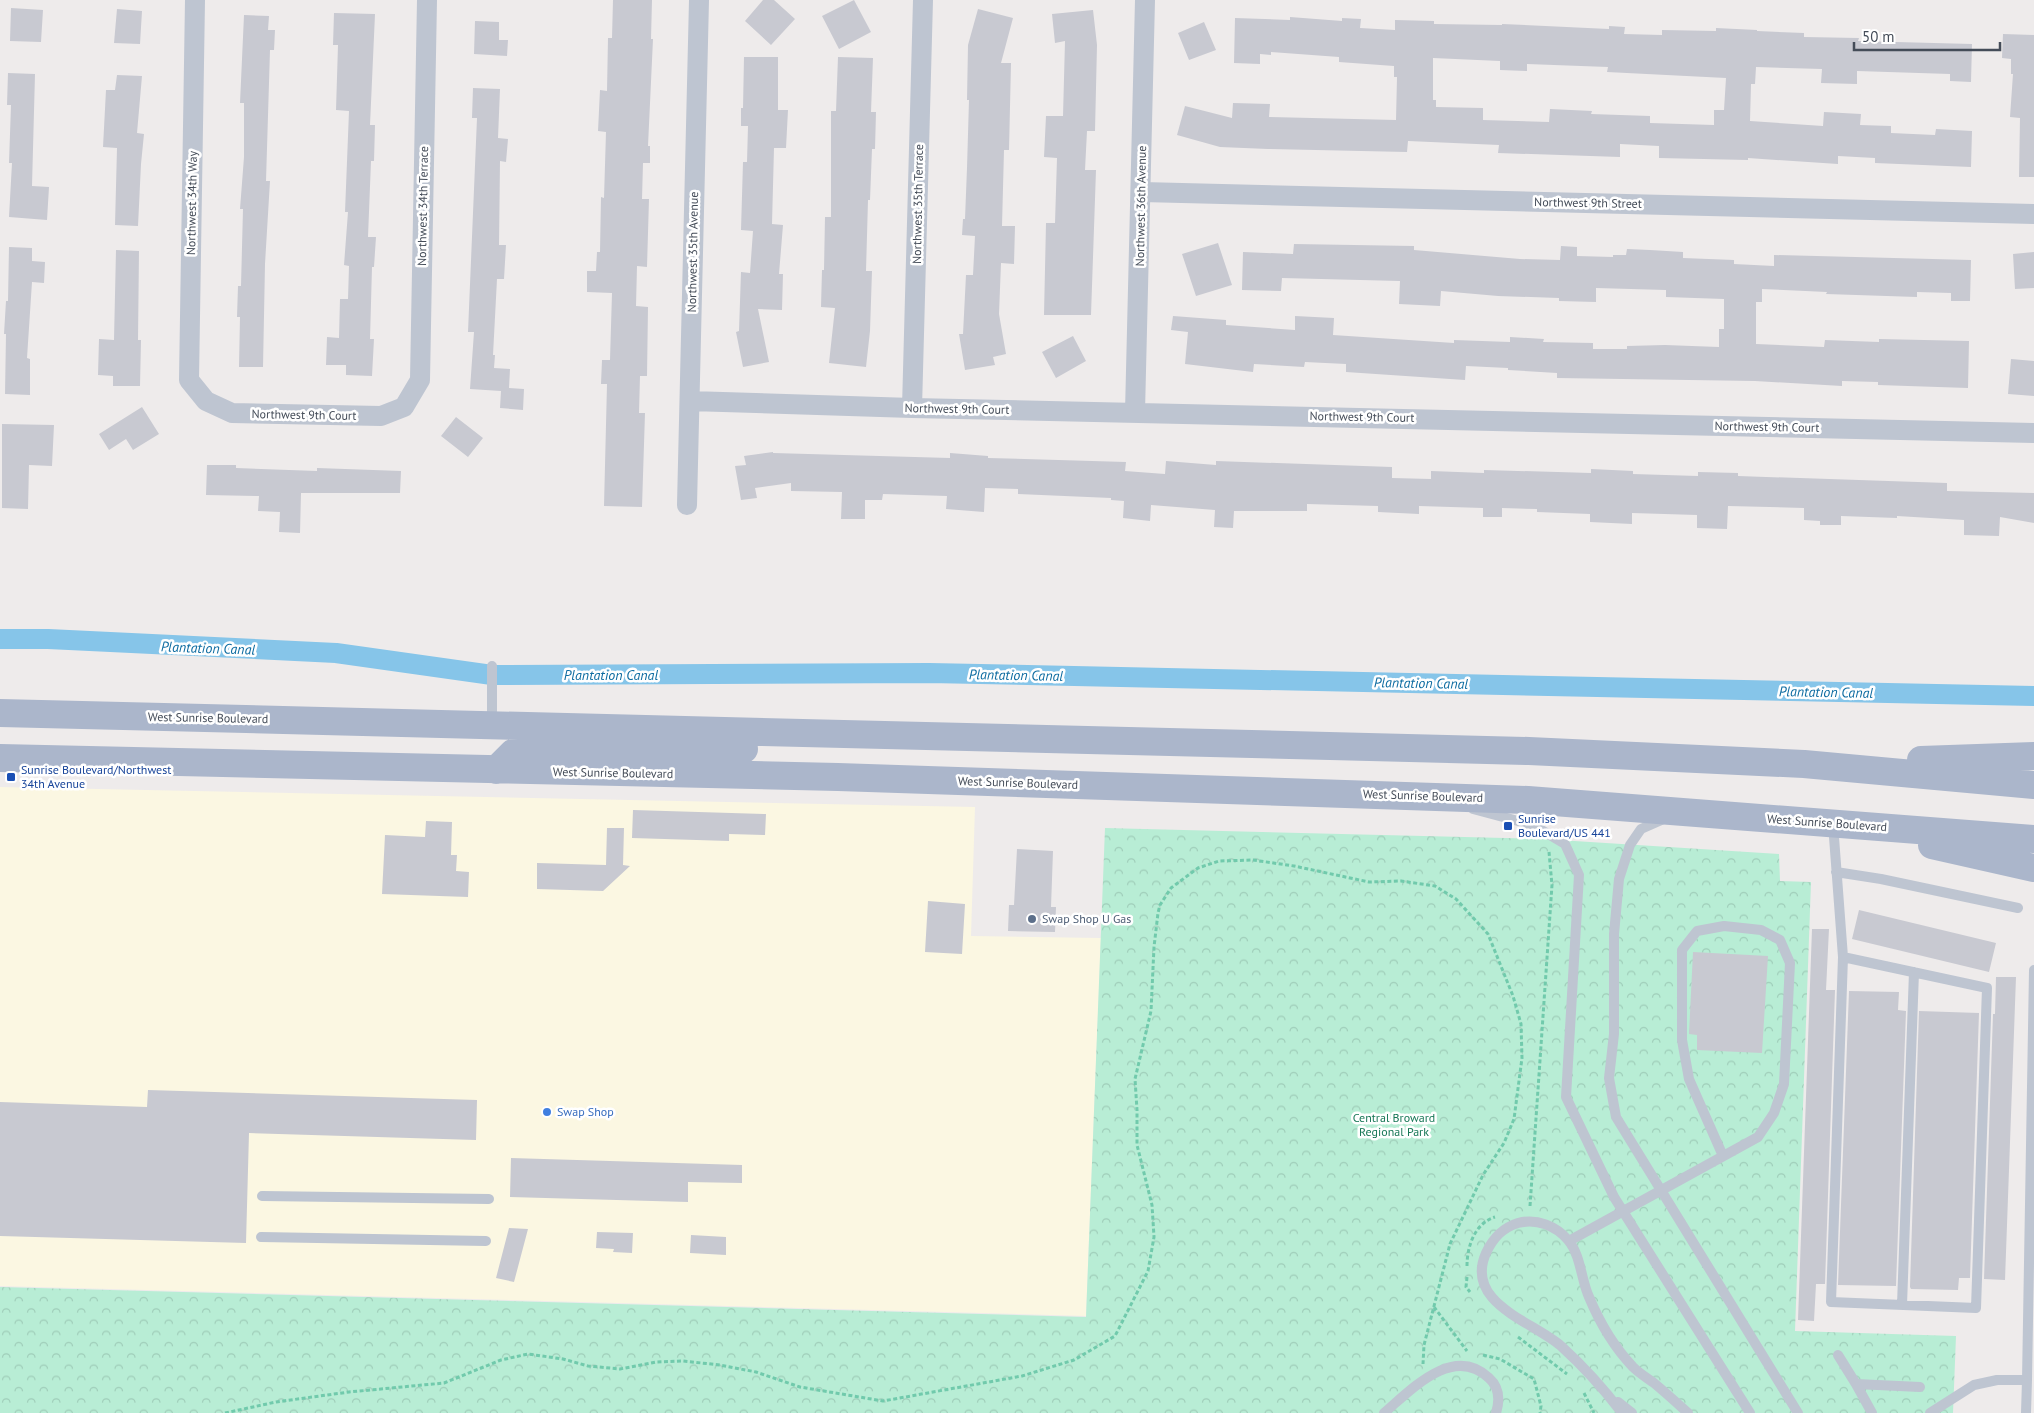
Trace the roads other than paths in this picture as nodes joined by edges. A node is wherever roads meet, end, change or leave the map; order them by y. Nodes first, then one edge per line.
1 (195, 0) edge
2 (427, 0) edge
3 (699, 0) edge
4 (923, 0) edge
5 (1145, 0) edge
6 (1142, 192) junction
7 (2034, 214) edge
8 (690, 400) junction
9 (206, 401) joint
10 (404, 407) joint
11 (912, 408) junction
12 (1136, 412) junction
13 (2034, 433) edge
14 (687, 505) dead end
15 (492, 666) dead end
16 (0, 713) edge
17 (492, 725) junction
18 (829, 734) junction
19 (2034, 756) edge
20 (0, 758) edge
21 (1804, 764) junction
22 (496, 770) junction
23 (2034, 785) edge
24 (1422, 796) junction
25 (1681, 812) junction
26 (1833, 823) junction
27 (2034, 839) edge
28 (2034, 868) edge
29 (1836, 872) junction
30 (2018, 908) dead end
31 (1842, 957) junction
32 (2034, 970) edge
33 (1914, 972) junction
34 (1723, 1156) junction
35 (1662, 1190) junction
36 (262, 1196) dead end
37 (490, 1199) dead end
38 (1623, 1212) junction
39 (261, 1237) dead end
40 (486, 1241) dead end
41 (1569, 1241) junction
42 (1902, 1305) junction
43 (1838, 1355) dead end
44 (2027, 1380) junction
45 (1856, 1384) junction
46 (1920, 1387) dead end
47 (1607, 1393) junction
48 (1384, 1413) edge
49 (1496, 1413) edge
50 (1616, 1413) edge
51 (1622, 1413) edge
52 (1632, 1413) edge
53 (1688, 1413) edge
54 (1750, 1413) edge
55 (1798, 1413) edge
56 (1872, 1413) edge
57 (1930, 1413) edge
58 (2026, 1413) edge

1 - 9 street, Northwest 34th Way
2 - 10 street, Northwest 34th Terrace
3 - 8 street, Northwest 35th Avenue
4 - 11 street, Northwest 35th Terrace
5 - 6 street, Northwest 36th Avenue
6 - 7 street, Northwest 9th Street
6 - 12 street, Northwest 36th Avenue
8 - 11 street, Northwest 9th Court
8 - 14 street, Northwest 35th Avenue
9 - 10 street, Northwest 9th Court
11 - 12 street, Northwest 9th Court
12 - 13 street, Northwest 9th Court
15 - 17 lane
16 - 17 main road, West Sunrise Boulevard
17 - 18 main road, West Sunrise Boulevard
18 - 21 main road, West Sunrise Boulevard
18 - 22 main road
19 - 21 main road
20 - 22 main road, West Sunrise Boulevard
21 - 23 main road, West Sunrise Boulevard
22 - 24 main road, West Sunrise Boulevard
24 - 25 main road, West Sunrise Boulevard
24 - 38 lane
25 - 26 main road, West Sunrise Boulevard
25 - 35 lane
26 - 27 main road, West Sunrise Boulevard
26 - 28 main road
26 - 29 lane
29 - 30 lane
29 - 31 lane
31 - 33 lane
31 - 42 lane
32 - 44 lane
33 - 42 lane
33 - 42 lane
34 - 34 lane
34 - 35 lane
35 - 38 lane
35 - 55 lane
36 - 37 lane
38 - 41 lane
38 - 54 lane
39 - 40 lane
41 - 47 lane
41 - 53 lane
43 - 45 lane
44 - 57 lane
44 - 58 lane
45 - 46 lane
45 - 56 lane
47 - 50 lane
47 - 51 lane
47 - 52 lane
48 - 49 lane

